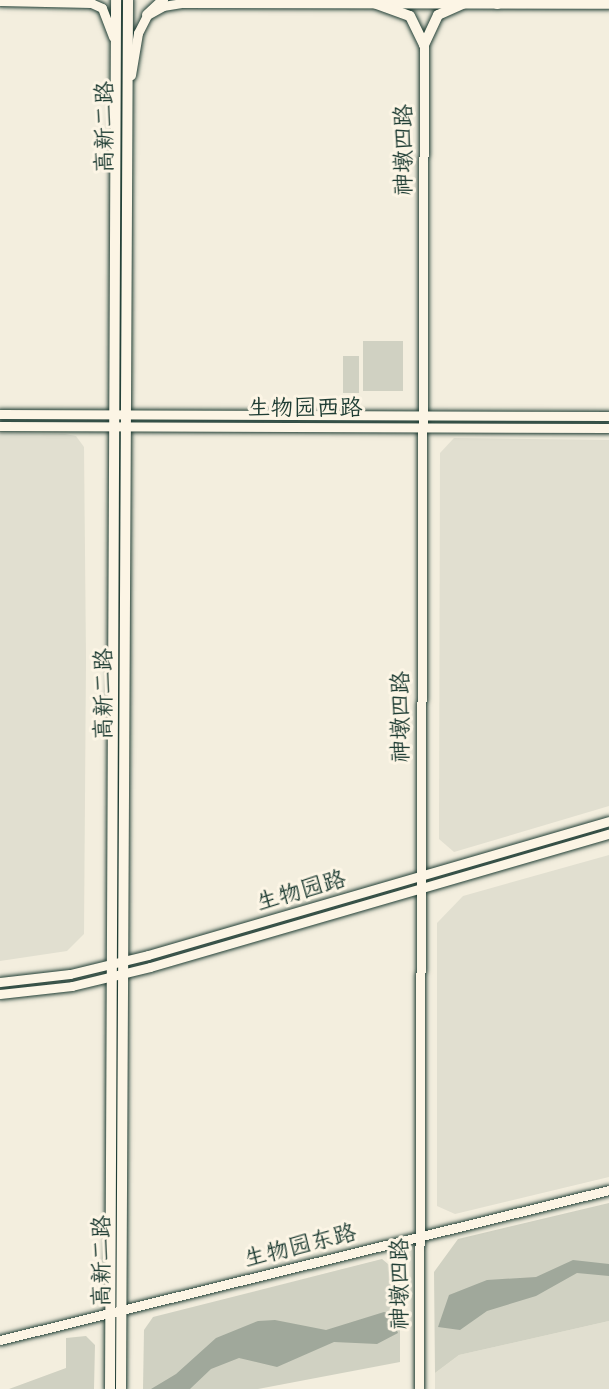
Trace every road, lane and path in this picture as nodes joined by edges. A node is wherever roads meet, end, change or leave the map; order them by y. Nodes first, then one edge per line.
1 (116, 0) edge
2 (128, 0) edge
3 (163, 0) edge
4 (508, 0) edge
5 (0, 1) edge
6 (90, 1) edge
7 (264, 2) edge
8 (374, 3) junction
9 (464, 3) junction
10 (497, 4) junction
11 (609, 4) edge
12 (146, 15) junction
13 (424, 45) junction
14 (117, 63) junction
15 (126, 111) junction
16 (0, 414) edge
17 (121, 415) junction
18 (421, 416) junction
19 (609, 416) edge
20 (0, 426) edge
21 (121, 427) junction
22 (421, 428) junction
23 (609, 428) edge
24 (609, 821) edge
25 (609, 834) edge
26 (420, 877) junction
27 (420, 889) junction
28 (126, 966) junction
29 (112, 970) junction
30 (0, 982) edge
31 (0, 994) edge
32 (609, 1190) edge
33 (419, 1235) junction
34 (123, 1310) junction
35 (110, 1313) junction
36 (0, 1340) edge
37 (110, 1389) edge
38 (121, 1389) edge
39 (419, 1389) edge

1 - 14 main road, 高新二路
2 - 15 main road, 高新二路
3 - 12 main road
4 - 10 main road
5 - 6 street
6 - 14 street
7 - 8 street
7 - 12 street
8 - 9 street
8 - 13 main road
9 - 10 street
9 - 13 main road
10 - 11 street
12 - 15 street
13 - 18 street, 神墩四路
14 - 17 main road, 高新二路
15 - 17 main road, 高新二路
16 - 17 street, 生物园西路
17 - 18 street, 生物园西路
17 - 21 main road, 高新二路
18 - 19 street, 生物园西路
18 - 22 street, 神墩四路
20 - 21 street, 生物园西路
21 - 22 street, 生物园西路
21 - 28 main road, 高新二路
21 - 29 main road, 高新二路
22 - 23 street, 生物园西路
22 - 26 street, 神墩四路
24 - 26 street, 生物园路
25 - 27 street, 生物园路
26 - 27 street, 神墩四路
26 - 28 street, 生物园路
27 - 28 street, 生物园路
27 - 33 street, 神墩四路
28 - 29 street, 生物园路
28 - 34 main road, 高新二路
29 - 30 street, 生物园路
29 - 31 street, 生物园路
29 - 35 main road, 高新二路
32 - 33 street, 生物园东路
33 - 34 street, 生物园东路
33 - 39 street, 神墩四路
34 - 35 street, 生物园东路
34 - 38 main road, 高新二路
35 - 36 street, 生物园东路
35 - 37 main road, 高新二路

